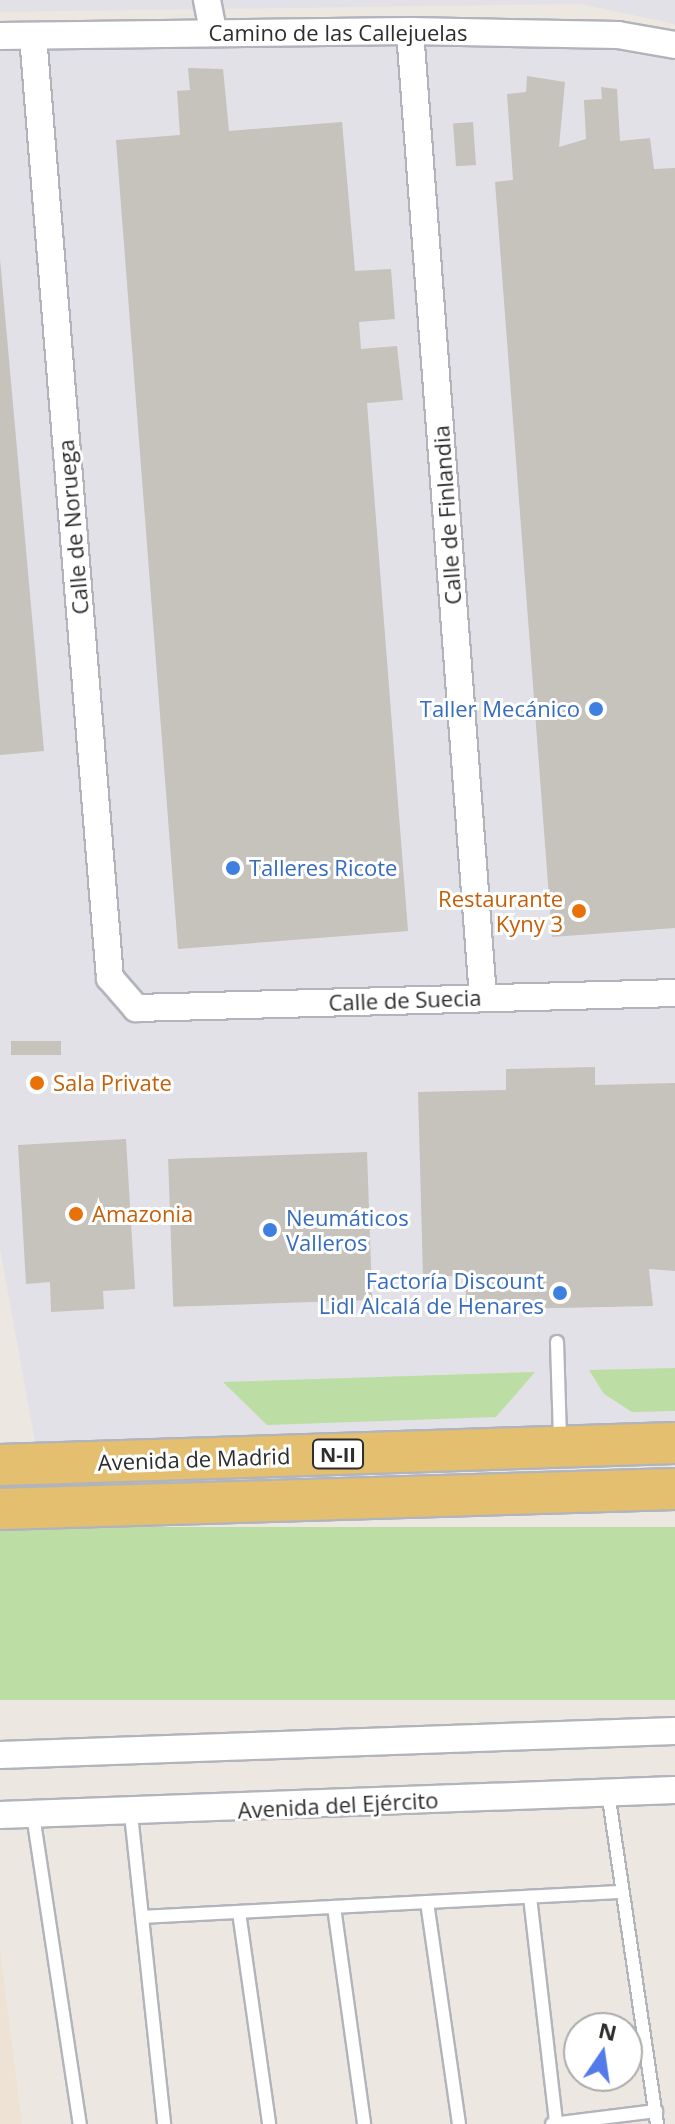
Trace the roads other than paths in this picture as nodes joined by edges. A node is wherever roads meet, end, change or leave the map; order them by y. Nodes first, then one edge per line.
1 (207, 0) edge
2 (410, 31) junction
3 (213, 32) junction
4 (0, 36) edge
5 (33, 36) junction
6 (675, 45) edge
7 (675, 993) edge
8 (483, 998) junction
9 (136, 1008) joint
10 (557, 1342) dead end
11 (675, 1443) edge
12 (560, 1447) junction
13 (0, 1465) edge
14 (675, 1489) edge
15 (0, 1509) edge
16 (675, 1731) edge
17 (0, 1755) edge
18 (675, 1790) edge
19 (608, 1792) junction
20 (131, 1814) junction
21 (0, 1815) edge
22 (33, 1815) junction
23 (622, 1892) junction
24 (530, 1897) junction
25 (427, 1902) junction
26 (334, 1907) junction
27 (239, 1912) junction
28 (142, 1917) junction
29 (657, 2118) edge
30 (80, 2124) edge
31 (164, 2124) edge
32 (269, 2124) edge
33 (364, 2124) edge
34 (459, 2124) edge
35 (554, 2124) edge

1 - 3 street
2 - 3 street, Camino de las Callejuelas
2 - 6 street, Camino de las Callejuelas
2 - 8 street, Calle de Finlandia
3 - 5 street, Camino de las Callejuelas
4 - 5 street, Camino de las Callejuelas
5 - 9 street, Calle de Noruega
7 - 8 street, Calle de Suecia
8 - 9 street, Calle de Suecia
10 - 12 lane
11 - 12 main road, Avenida de Madrid / N-II
12 - 13 main road, Avenida de Madrid / N-II
14 - 15 main road, Avenida de Madrid / N-II
16 - 17 street
18 - 19 street, Avenida del Ejército
19 - 20 street, Avenida del Ejército
19 - 23 lane
20 - 22 street, Avenida del Ejército
20 - 28 lane
21 - 22 street, Avenida del Ejército
22 - 30 lane
23 - 24 lane
23 - 29 lane
24 - 25 lane
24 - 35 lane
25 - 26 lane
25 - 34 lane
26 - 27 lane
26 - 33 lane
27 - 28 lane
27 - 32 lane
28 - 31 lane
29 - 35 lane

